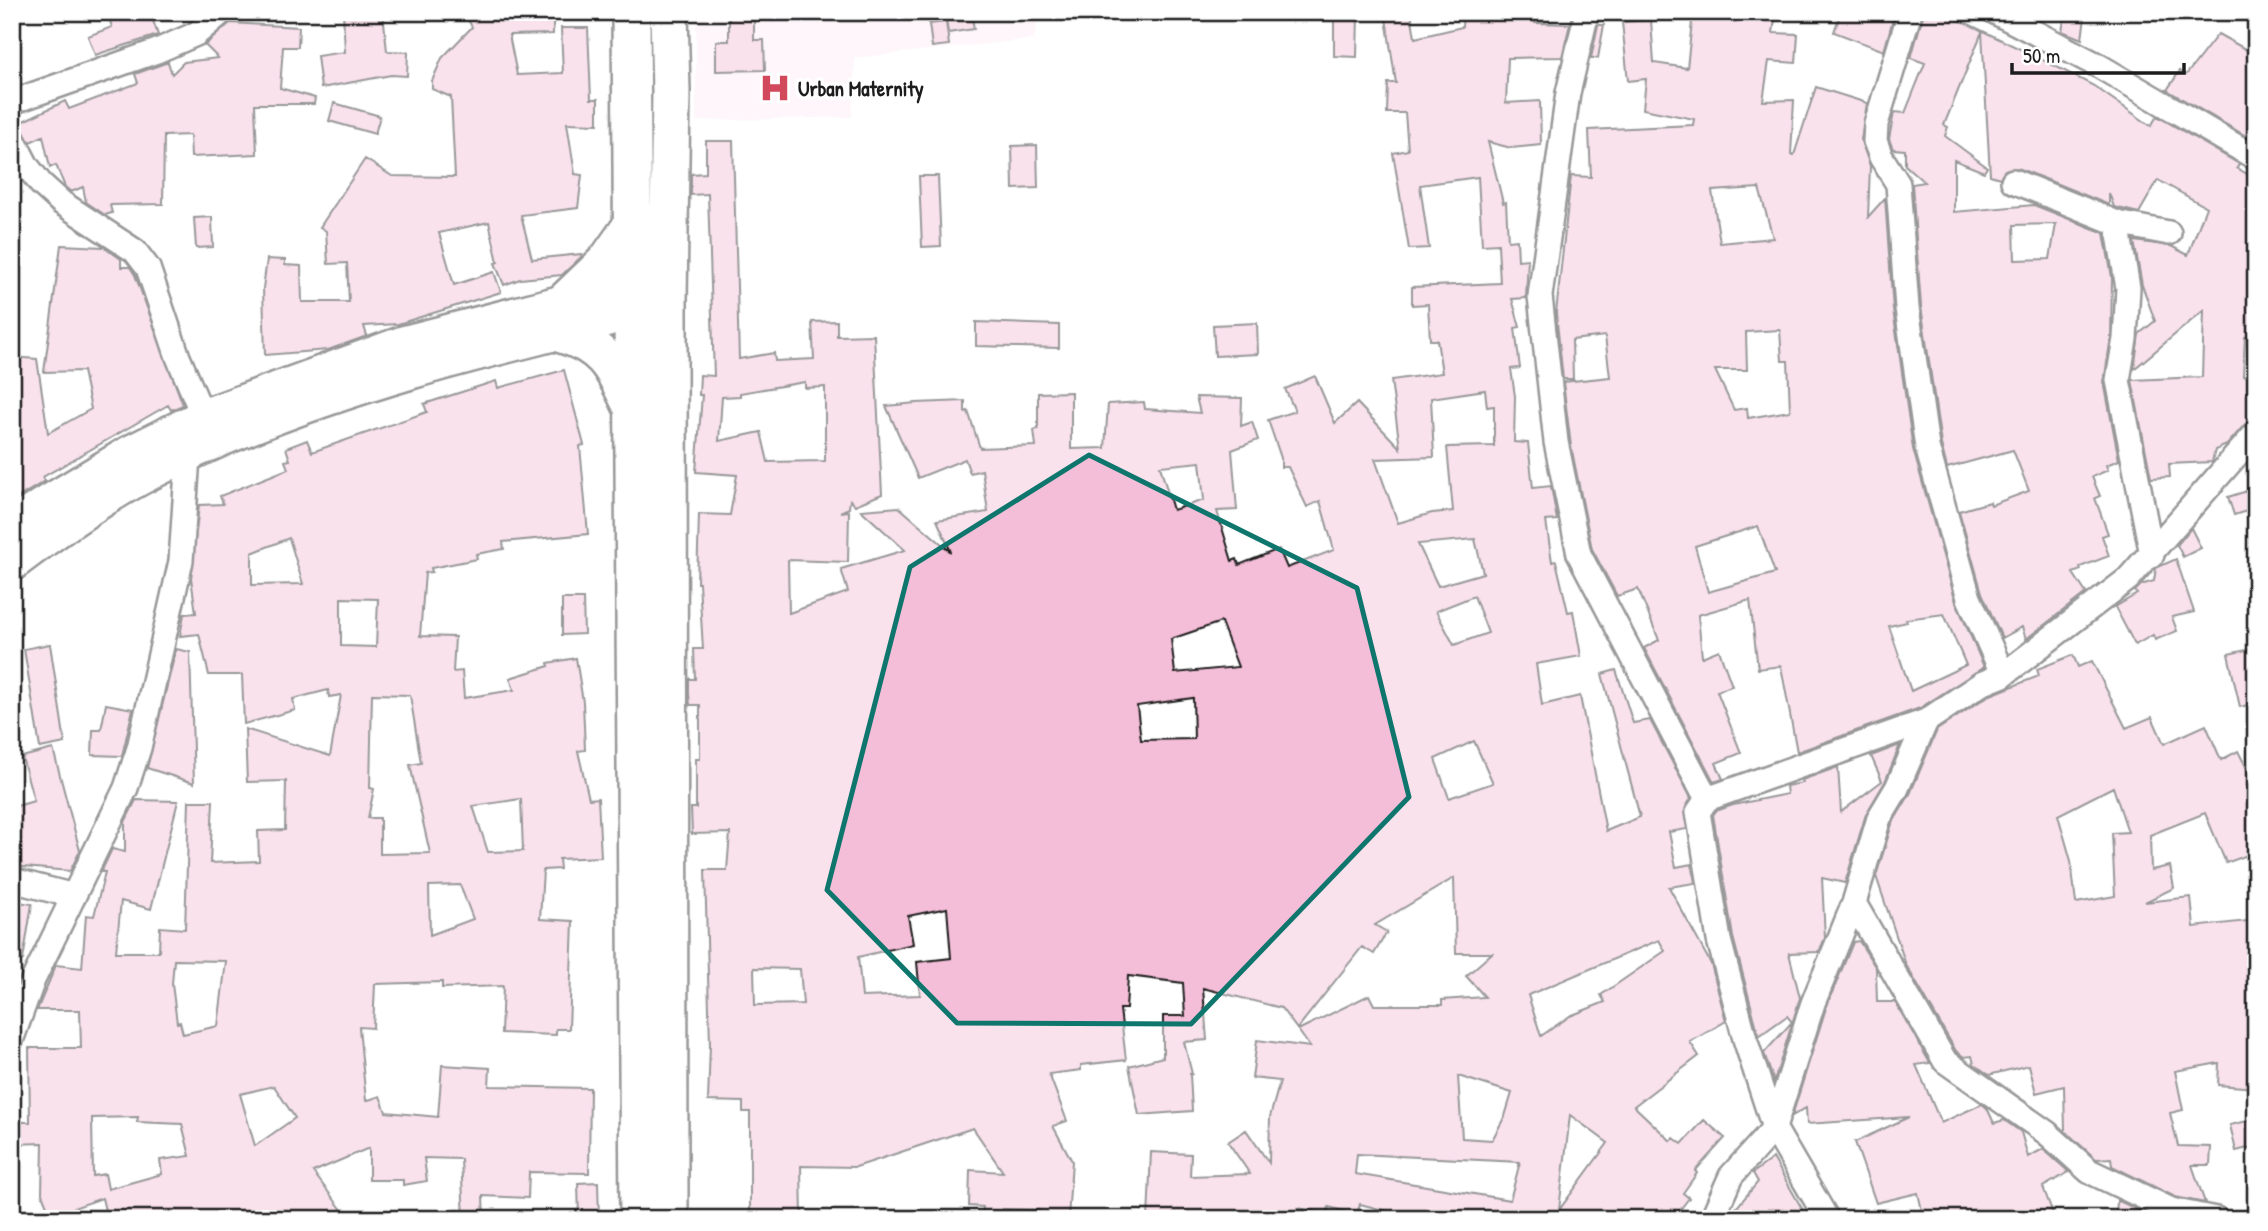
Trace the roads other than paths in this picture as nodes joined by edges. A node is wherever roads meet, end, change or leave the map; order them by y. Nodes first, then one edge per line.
1 (222, 12) edge
2 (631, 12) edge
3 (669, 12) edge
4 (1587, 12) edge
5 (1910, 12) edge
6 (1995, 12) edge
7 (12, 102) edge
8 (12, 137) edge
9 (2256, 158) edge
10 (2013, 181) dead end
11 (2117, 223) junction
12 (633, 224) junction
13 (2169, 233) dead end
14 (668, 287) junction
15 (632, 298) junction
16 (561, 319) junction
17 (633, 408) junction
18 (203, 416) junction
19 (2256, 433) edge
20 (188, 456) junction
21 (12, 524) edge
22 (2152, 555) junction
23 (12, 564) edge
24 (2003, 674) junction
25 (1926, 721) junction
26 (1707, 799) junction
27 (12, 880) edge
28 (74, 896) junction
29 (1854, 903) junction
30 (12, 1038) edge
31 (1773, 1128) junction
32 (639, 1219) edge
33 (668, 1219) edge
34 (1712, 1219) edge
35 (1827, 1219) edge
36 (2216, 1219) edge

1 - 7 street
2 - 12 main road
3 - 14 main road
4 - 26 street
5 - 24 street
6 - 9 street
8 - 18 street
10 - 11 street
11 - 13 street
11 - 22 street
12 - 15 main road
12 - 16 main road
14 - 15 street
14 - 33 main road
15 - 16 street
15 - 17 main road
16 - 17 main road
16 - 18 street
16 - 20 street
17 - 32 main road
18 - 21 street
19 - 22 street
20 - 23 street
20 - 28 street
22 - 24 street
24 - 25 street
25 - 26 street
25 - 29 street
26 - 31 street
27 - 28 street
28 - 30 street
29 - 31 street
29 - 36 street
31 - 34 street
31 - 35 street

